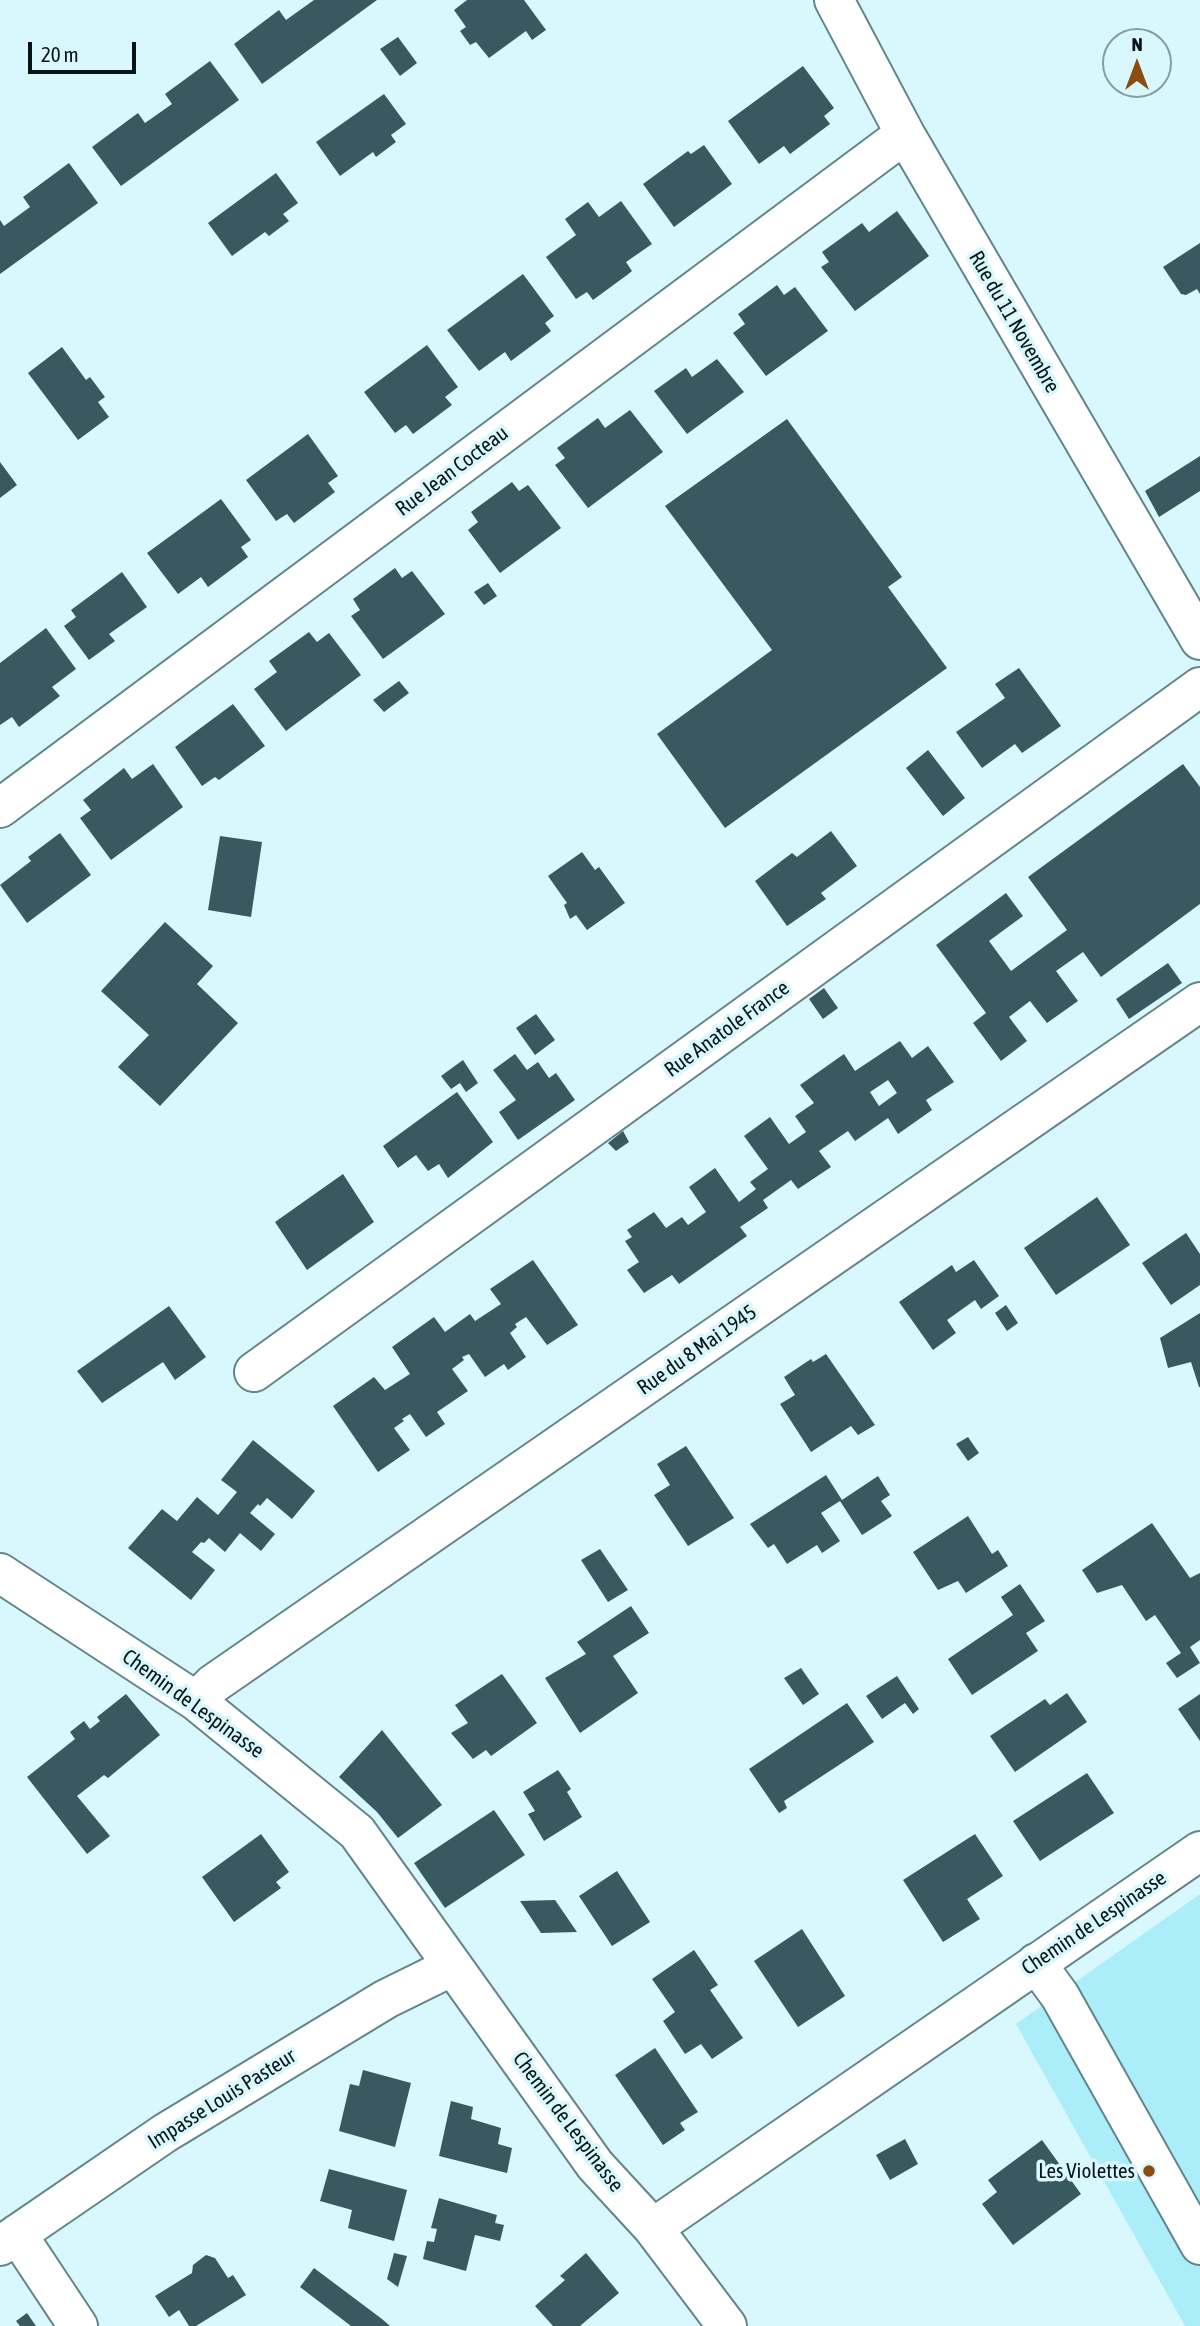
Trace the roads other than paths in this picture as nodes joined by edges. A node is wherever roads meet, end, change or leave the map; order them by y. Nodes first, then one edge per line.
1 (834, 0) edge
2 (905, 134) junction
3 (1200, 640) edge
4 (1200, 687) edge
5 (0, 808) edge
6 (1200, 1002) edge
7 (254, 1372) dead end
8 (0, 1573) edge
9 (196, 1701) junction
10 (1193, 1869) edge
11 (1037, 1963) junction
12 (453, 1966) junction
13 (653, 2228) junction
14 (9, 2240) edge
15 (1200, 2245) edge
16 (78, 2326) edge
17 (727, 2326) edge

1 - 2 street, Rue du 11 Novembre
2 - 3 street, Rue du 11 Novembre
2 - 5 street, Rue Jean Cocteau
4 - 7 street, Rue Anatole France
6 - 9 street, Rue du 8 Mai 1945
8 - 9 street, Chemin de Lespinasse
9 - 12 street, Chemin de Lespinasse
10 - 11 street, Chemin de Lespinasse
11 - 13 street, Chemin de Lespinasse
11 - 15 street
12 - 13 street, Chemin de Lespinasse
12 - 14 street, Impasse Louis Pasteur
13 - 17 street
14 - 16 street

